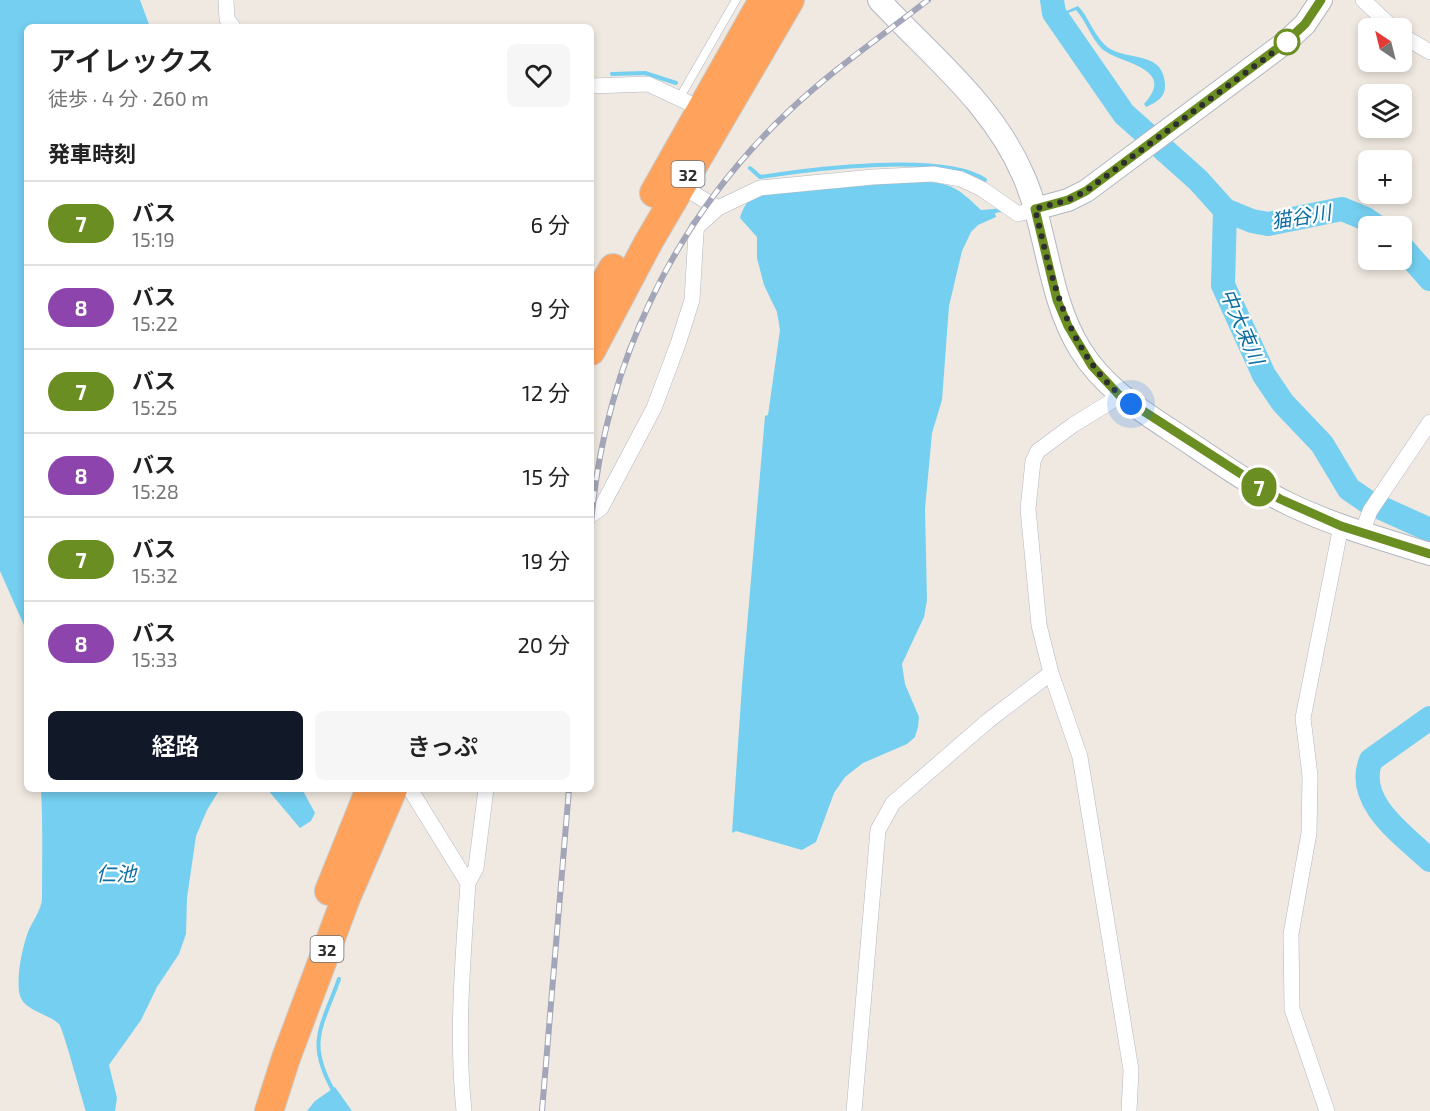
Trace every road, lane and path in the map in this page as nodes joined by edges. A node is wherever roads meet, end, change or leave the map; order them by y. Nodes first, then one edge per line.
1 (226, 0) edge
2 (736, 0) edge
3 (763, 0) edge
4 (789, 0) edge
5 (1321, 0) edge
6 (1363, 0) edge
7 (885, 2) edge
8 (1382, 18) edge
9 (231, 24) edge
10 (1412, 41) edge
11 (1430, 52) edge
12 (594, 86) edge
13 (691, 103) junction
14 (681, 186) junction
15 (718, 208) junction
16 (1035, 209) junction
17 (594, 302) edge
18 (594, 346) edge
19 (1120, 396) junction
20 (1430, 422) edge
21 (594, 513) edge
22 (1352, 530) junction
23 (1430, 554) edge
24 (1051, 673) junction
25 (369, 792) edge
26 (392, 792) edge
27 (412, 792) edge
28 (486, 792) edge
29 (468, 883) junction
30 (251, 1111) edge
31 (269, 1111) edge
32 (464, 1111) edge
33 (854, 1111) edge
34 (1129, 1111) edge
35 (1327, 1111) edge

1 - 9 street
2 - 13 lane
3 - 13 highway, 32
4 - 14 highway, 32
5 - 16 street
6 - 8 street
7 - 16 street
10 - 11 street
12 - 13 street
13 - 17 highway, 32
14 - 15 street
14 - 18 highway, 32
15 - 16 street
15 - 21 street
16 - 19 street
19 - 22 street
19 - 24 street
20 - 22 street
22 - 23 street
22 - 35 street
24 - 33 street
24 - 34 street
25 - 30 highway, 32
26 - 31 highway, 32
27 - 29 street
28 - 29 street
29 - 32 street

